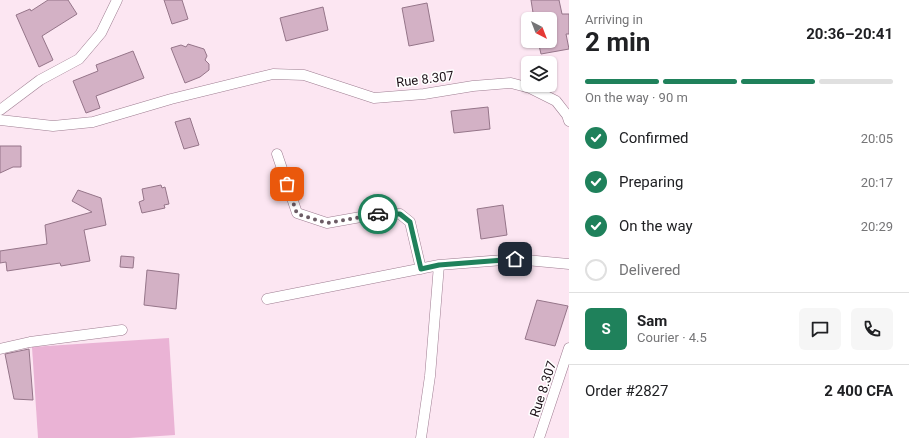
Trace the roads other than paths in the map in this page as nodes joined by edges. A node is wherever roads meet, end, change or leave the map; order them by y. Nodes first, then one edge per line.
1 (117, 0) edge
2 (0, 110) edge
3 (568, 117) edge
4 (0, 120) edge
5 (277, 154) dead end
6 (569, 264) edge
7 (439, 265) junction
8 (421, 269) junction
9 (267, 299) dead end
10 (122, 330) dead end
11 (569, 348) edge
12 (0, 349) edge
13 (421, 438) edge
14 (539, 438) edge

1 - 2 street
3 - 4 street, Rue 8.307
5 - 8 street
6 - 7 street
7 - 8 street
7 - 13 street
8 - 9 street
10 - 12 street
11 - 14 street, Rue 8.307

